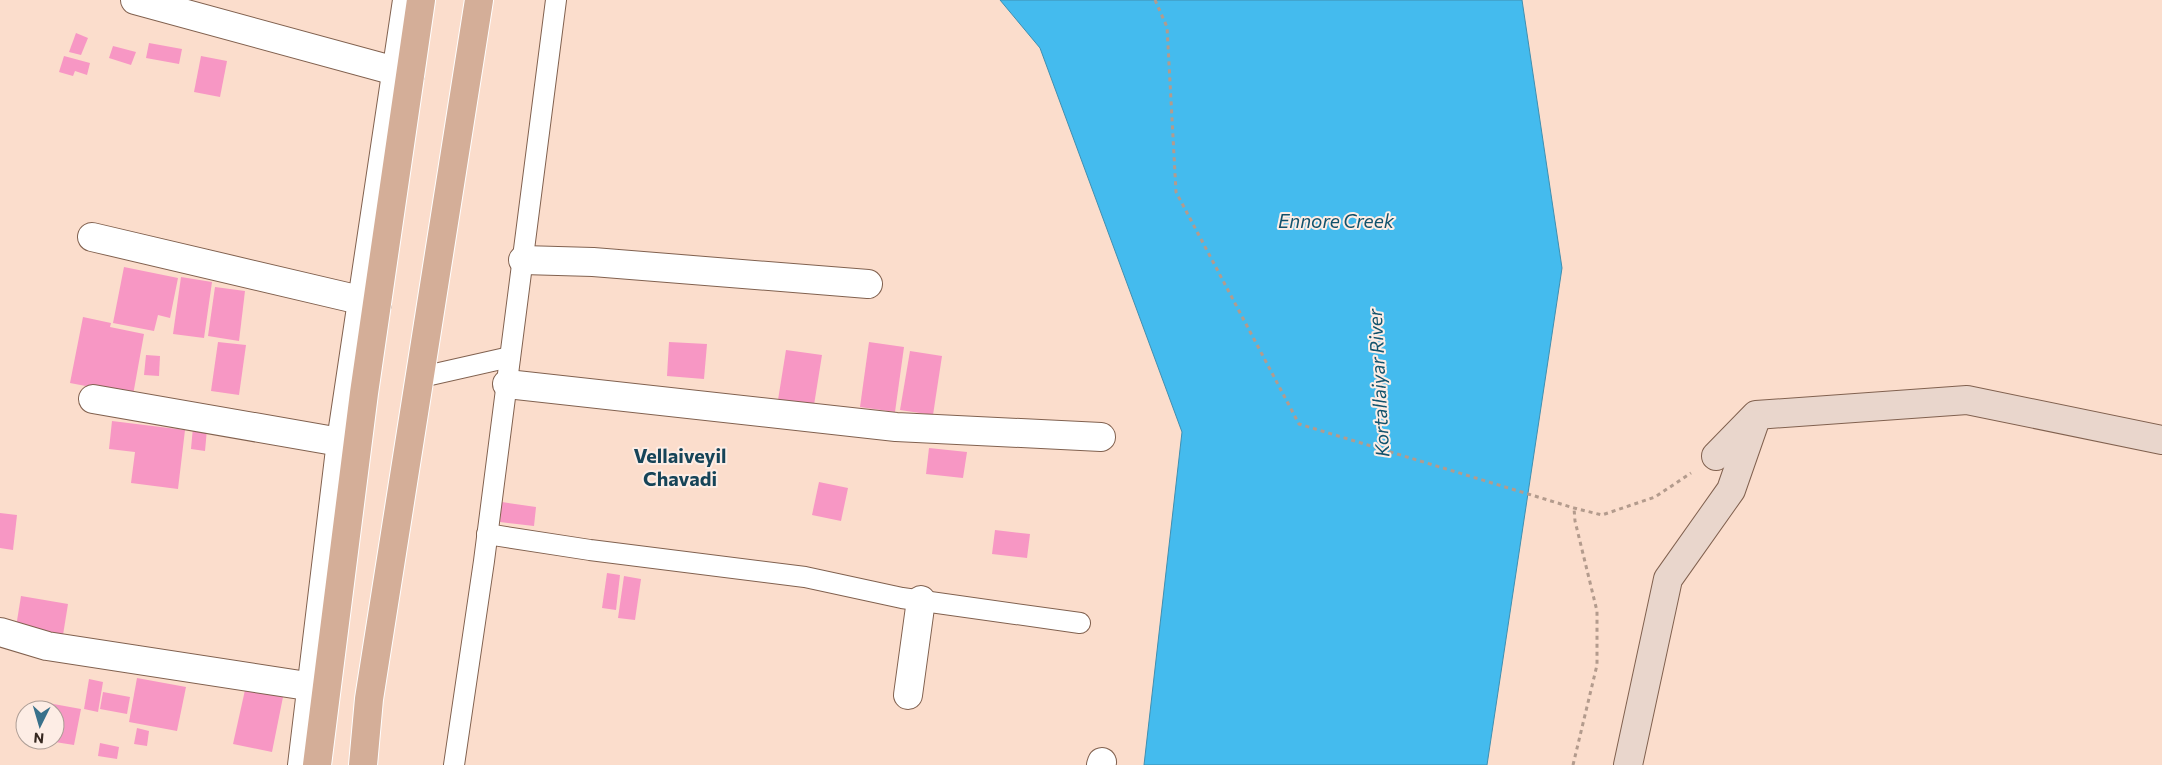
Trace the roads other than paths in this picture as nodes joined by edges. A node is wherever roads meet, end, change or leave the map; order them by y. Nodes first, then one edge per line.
1 (134, 0) edge
2 (403, 0) edge
3 (422, 0) edge
4 (479, 0) edge
5 (556, 0) edge
6 (402, 72) junction
7 (92, 237) dead end
8 (522, 260) junction
9 (868, 284) dead end
10 (368, 302) junction
11 (510, 357) junction
12 (419, 380) junction
13 (507, 384) junction
14 (93, 399) dead end
15 (1756, 415) junction
16 (1101, 437) dead end
17 (2162, 440) edge
18 (347, 443) junction
19 (1716, 456) road end
20 (487, 534) junction
21 (921, 600) junction
22 (1080, 623) dead end
23 (0, 632) edge
24 (317, 686) junction
25 (908, 695) dead end
26 (298, 765) edge
27 (317, 765) edge
28 (363, 765) edge
29 (454, 765) edge
30 (1628, 765) edge

1 - 6 street
2 - 6 lane
3 - 6 main road
4 - 12 main road
5 - 8 lane
6 - 10 main road
7 - 10 street
8 - 9 street
8 - 11 lane
10 - 18 main road
11 - 12 lane
11 - 13 lane
12 - 28 main road
13 - 16 street
13 - 20 lane
14 - 18 street
15 - 17 street
15 - 19 street
15 - 30 street
18 - 24 main road
20 - 21 lane
20 - 29 lane
21 - 22 lane
21 - 25 street
23 - 24 street
24 - 26 lane
24 - 27 main road

